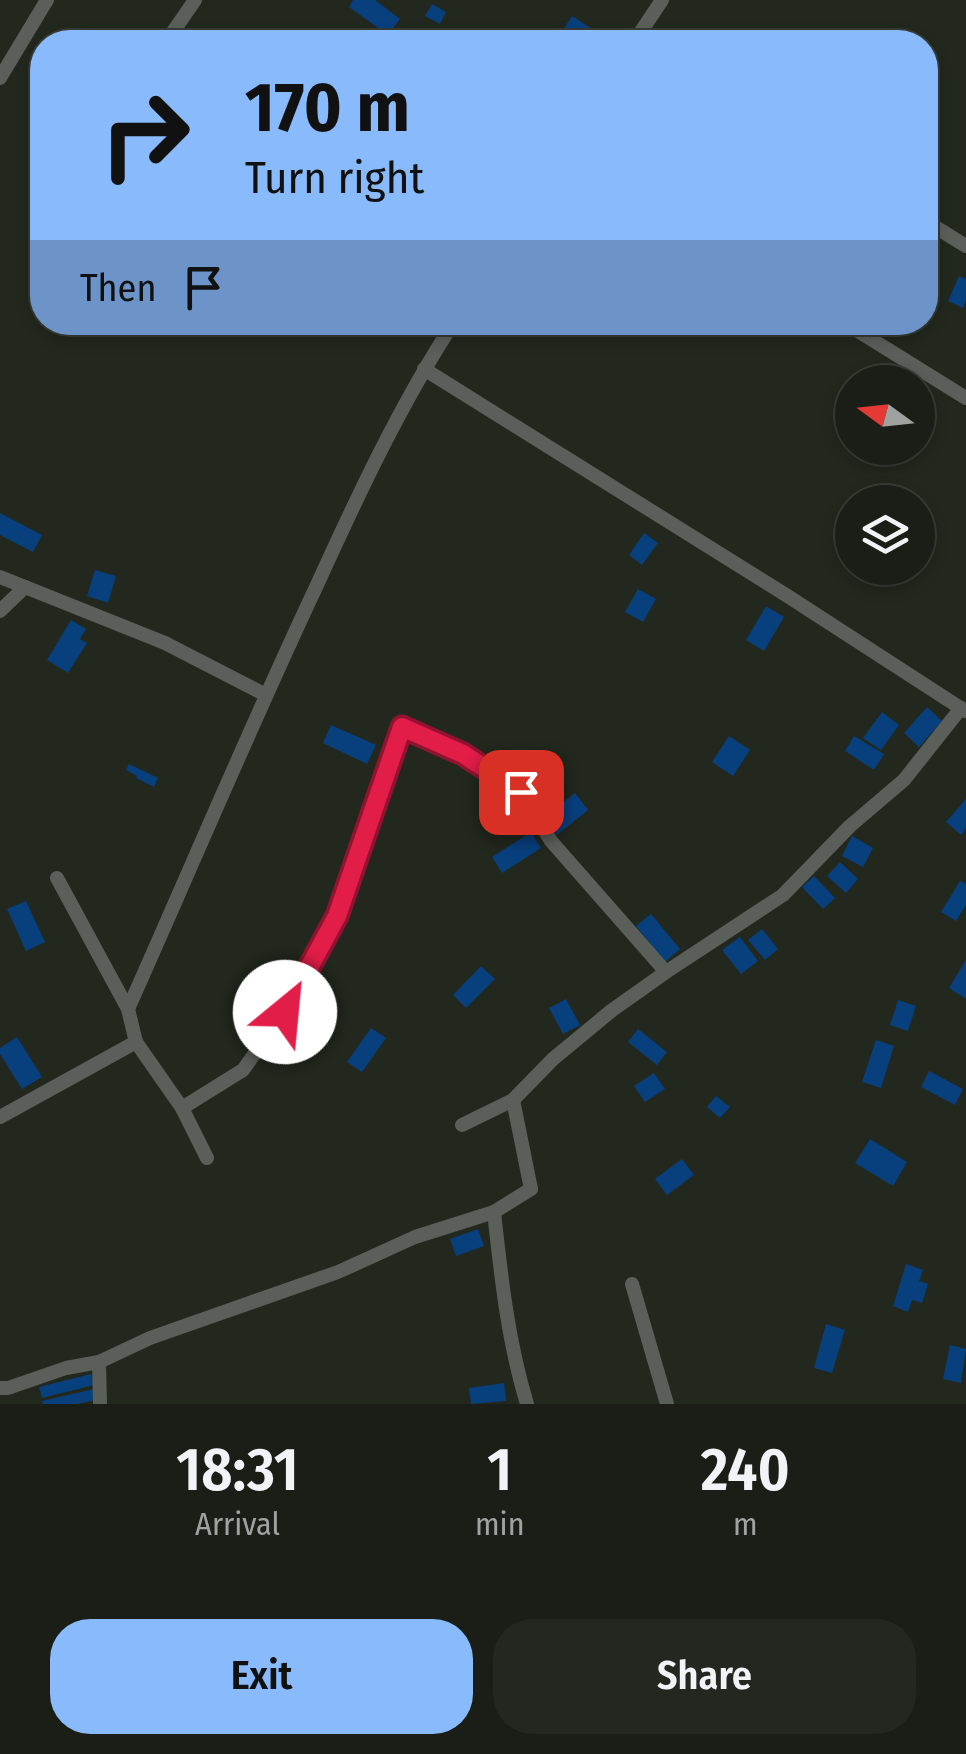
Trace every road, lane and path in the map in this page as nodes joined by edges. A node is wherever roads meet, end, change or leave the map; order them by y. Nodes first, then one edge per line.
1 (47, 0) edge
2 (194, 0) edge
3 (662, 0) edge
4 (174, 30) edge
5 (642, 30) edge
6 (0, 78) edge
7 (938, 229) edge
8 (966, 246) edge
9 (446, 335) edge
10 (864, 335) edge
11 (424, 369) junction
12 (966, 398) edge
13 (0, 578) edge
14 (26, 587) junction
15 (0, 611) edge
16 (266, 695) junction
17 (964, 710) edge
18 (56, 878) dead end
19 (666, 972) junction
20 (128, 1010) junction
21 (136, 1042) junction
22 (512, 1100) junction
23 (182, 1108) junction
24 (0, 1116) edge
25 (462, 1125) dead end
26 (207, 1158) dead end
27 (494, 1212) junction
28 (632, 1284) dead end
29 (100, 1362) junction
30 (0, 1388) edge
31 (100, 1404) edge
32 (527, 1404) edge
33 (667, 1404) edge

1 - 6 street
2 - 4 street
3 - 5 street
7 - 8 street
9 - 11 street
10 - 12 street
11 - 16 street
11 - 17 street
13 - 14 street
14 - 15 street
14 - 16 street
16 - 20 street
17 - 19 street
18 - 20 street
19 - 22 street
19 - 23 street
20 - 21 street
21 - 23 street
21 - 24 street
22 - 25 street
22 - 27 street
23 - 26 street
27 - 29 street
27 - 32 street
28 - 33 street
29 - 30 street
29 - 31 street

